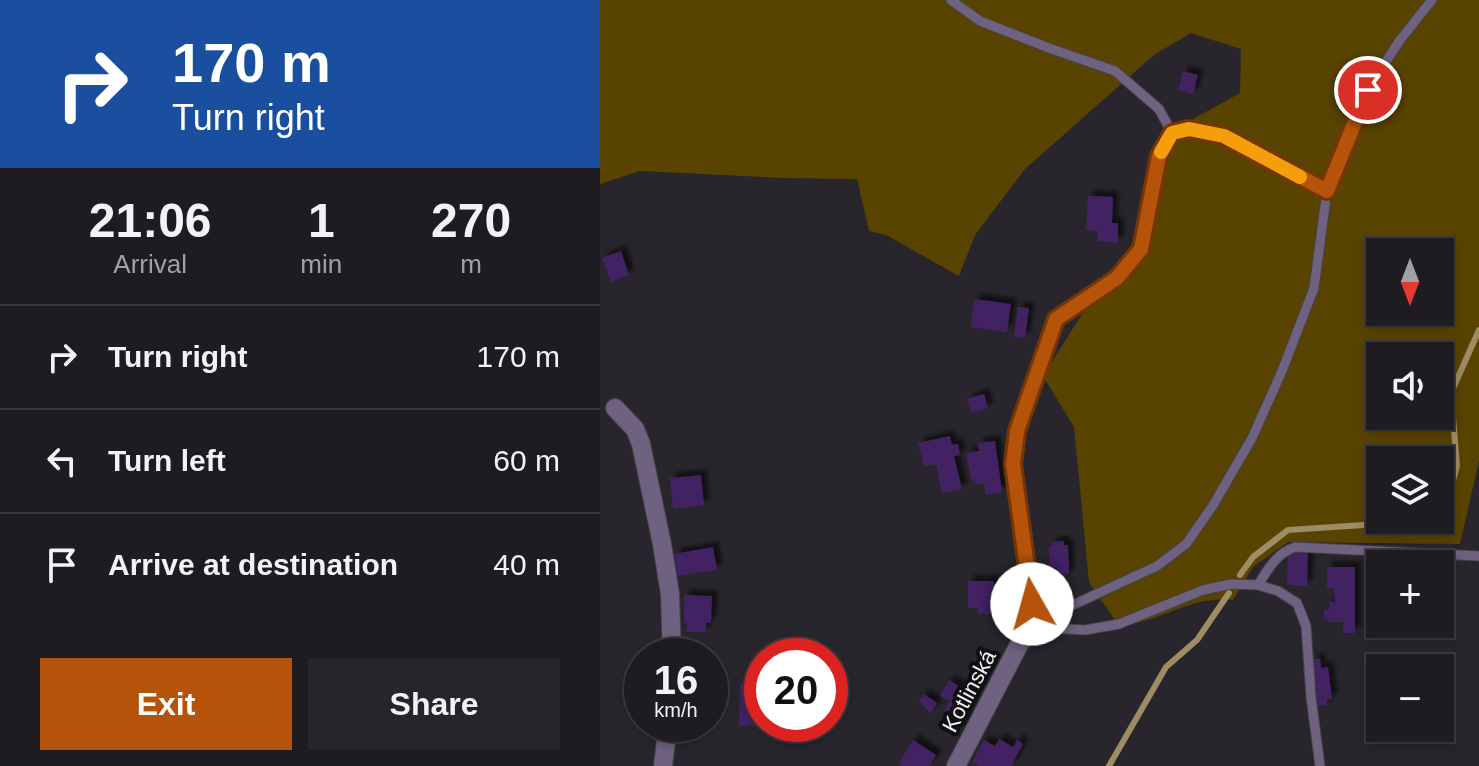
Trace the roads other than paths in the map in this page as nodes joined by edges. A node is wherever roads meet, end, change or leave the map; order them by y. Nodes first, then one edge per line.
1 (951, 0) edge
2 (1432, 0) edge
3 (1172, 133) junction
4 (1327, 191) junction
5 (615, 408) dead end
6 (1479, 556) edge
7 (1258, 585) junction
8 (1029, 630) junction
9 (671, 638) edge
10 (666, 742) edge
11 (663, 766) edge
12 (956, 766) edge
13 (1320, 766) edge

1 - 3 lane
2 - 4 lane
3 - 4 lane
3 - 8 lane
4 - 8 lane
5 - 9 street
6 - 7 lane
7 - 8 lane
7 - 13 lane
8 - 12 street, Kotlinská
10 - 11 street

